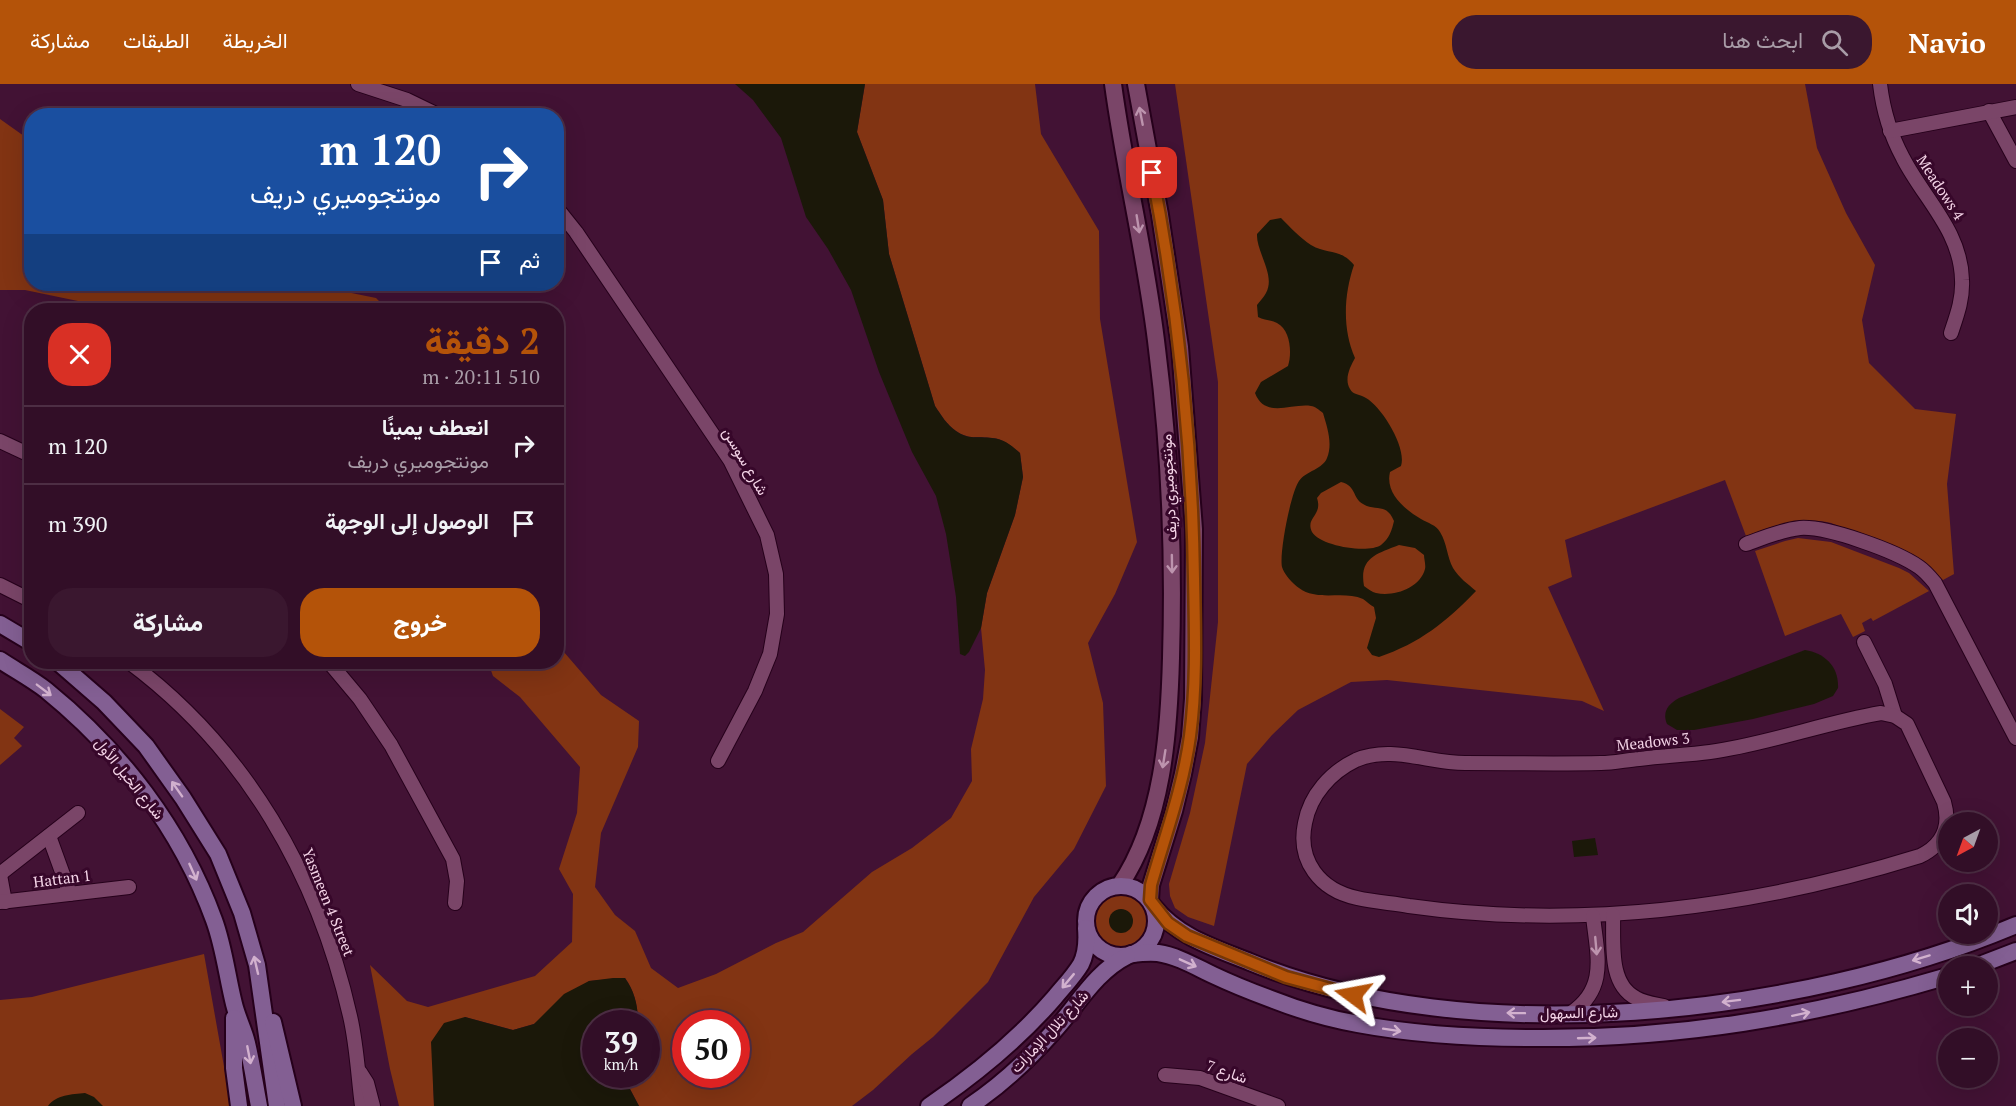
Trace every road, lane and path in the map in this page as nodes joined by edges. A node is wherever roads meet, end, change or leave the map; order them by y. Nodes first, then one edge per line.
1 (358, 84) edge
2 (1113, 84) edge
3 (1136, 84) edge
4 (1880, 84) edge
5 (2016, 107) edge
6 (423, 108) edge
7 (1989, 111) junction
8 (1890, 130) junction
9 (2016, 161) edge
10 (564, 217) edge
11 (1952, 333) dead end
12 (0, 441) edge
13 (24, 452) edge
14 (1746, 544) dead end
15 (0, 585) edge
16 (24, 597) edge
17 (0, 624) edge
18 (24, 638) edge
19 (1864, 642) dead end
20 (0, 660) edge
21 (66, 669) edge
22 (139, 669) edge
23 (335, 669) edge
24 (1895, 716) junction
25 (2016, 738) edge
26 (718, 762) dead end
27 (78, 813) dead end
28 (49, 836) junction
29 (0, 875) edge
30 (1120, 885) junction
31 (129, 887) dead end
32 (69, 894) junction
33 (3, 902) edge
34 (455, 903) dead end
35 (1152, 904) junction
36 (1613, 915) junction
37 (1593, 916) junction
38 (2016, 925) edge
39 (1086, 928) junction
40 (2015, 951) edge
41 (1129, 955) junction
42 (1998, 958) edge
43 (1616, 976) junction
44 (1597, 977) junction
45 (1938, 979) edge
46 (262, 996) junction
47 (234, 1005) junction
48 (1671, 1008) junction
49 (1571, 1013) junction
50 (359, 1071) junction
51 (1165, 1075) dead end
52 (239, 1106) edge
53 (259, 1106) edge
54 (277, 1106) edge
55 (293, 1106) edge
56 (362, 1106) edge
57 (373, 1106) edge
58 (929, 1106) edge
59 (970, 1106) edge
60 (1278, 1106) edge

1 - 6 street
2 -> 30 street, مونتجوميري دريف
35 -> 3 street, مونتجوميري دريف
4 - 8 street, Meadows 4
5 - 7 street
7 - 8 street
7 - 9 street
8 - 11 street, Meadows 4
10 - 26 street, شارع سوسن
12 - 13 street
14 - 25 street
15 - 16 street
17 - 18 main road
19 - 24 street
20 -> 47 main road, شارع الخيل الأول
46 -> 21 main road, شارع الخيل الأول
22 - 50 street, Yasmeen 4 Street
23 - 34 street
24 - 36 street, Meadows 3
24 - 37 street, Meadows 3
27 - 28 street
28 - 29 street
28 - 32 street
29 - 33 street
30 - 35 main road
30 - 39 main road
31 - 32 street, Hattan 1
32 - 33 street, Hattan 1
35 - 41 main road
49 -> 35 main road, شارع السهول
36 - 37 street, Meadows 3
36 - 43 street
37 -> 44 street
38 -> 48 main road, شارع السهول
39 - 41 main road
39 -> 58 main road, شارع تلال الإمارات
40 - 42 main road
41 -> 45 main road, شارع السهول
41 - 59 main road, شارع تلال الإمارات
43 - 44 street
43 - 48 street
44 - 49 street
46 - 54 main road, شارع الخيل الأول
46 - 55 main road
47 - 52 main road
47 -> 53 main road, شارع الخيل الأول
48 - 49 main road, شارع السهول
50 - 56 street
50 - 57 street
51 - 60 street, شارع 7

